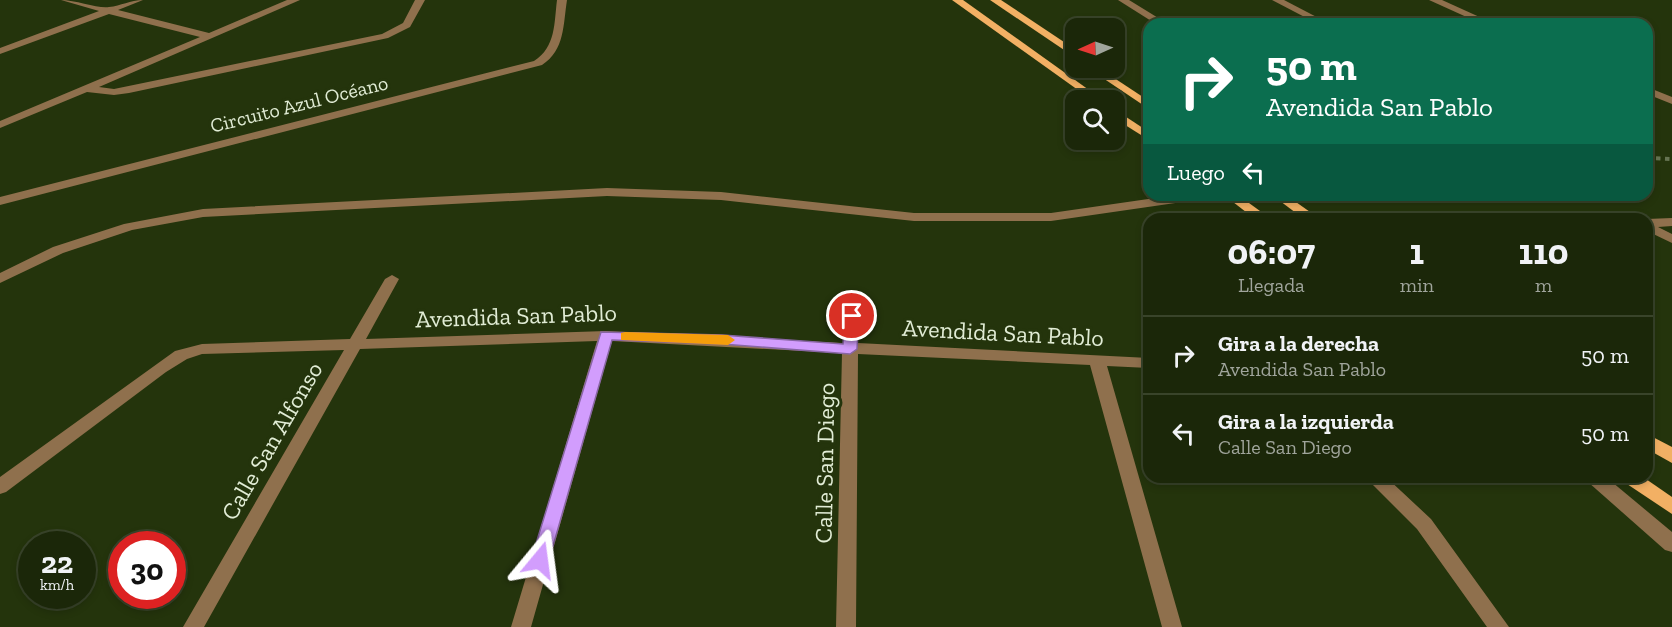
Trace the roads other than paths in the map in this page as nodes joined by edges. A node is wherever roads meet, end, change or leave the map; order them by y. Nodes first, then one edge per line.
1 (66, 0) edge
2 (115, 0) edge
3 (138, 0) edge
4 (295, 0) edge
5 (420, 0) edge
6 (562, 0) edge
7 (957, 0) edge
8 (995, 0) edge
9 (1008, 0) edge
10 (1123, 0) edge
11 (1277, 0) edge
12 (1434, 0) edge
13 (95, 7) junction
14 (109, 11) junction
15 (1153, 18) edge
16 (1313, 18) edge
17 (1477, 18) edge
18 (209, 36) junction
19 (1, 45) edge
20 (1062, 45) junction
21 (1065, 47) edge
22 (1108, 78) edge
23 (87, 88) junction
24 (1084, 90) edge
25 (1653, 93) edge
26 (1672, 101) edge
27 (1143, 102) edge
28 (1125, 120) edge
29 (0, 125) edge
30 (1143, 133) edge
31 (0, 201) edge
32 (1162, 201) edge
33 (1238, 201) edge
34 (1287, 201) edge
35 (1256, 213) edge
36 (1304, 213) edge
37 (1672, 222) edge
38 (1653, 224) edge
39 (1653, 228) edge
40 (1672, 239) edge
41 (0, 279) edge
42 (392, 279) dead end
43 (853, 300) dead end
44 (606, 336) junction
45 (355, 345) junction
46 (850, 349) junction
47 (1097, 361) junction
48 (1143, 363) edge
49 (1653, 444) edge
50 (1672, 456) edge
51 (1380, 483) edge
52 (1601, 483) edge
53 (1638, 483) edge
54 (0, 487) edge
55 (1672, 507) edge
56 (1672, 544) edge
57 (193, 627) edge
58 (521, 627) edge
59 (846, 627) edge
60 (1172, 627) edge
61 (1499, 627) edge

1 - 13 street
2 - 13 street
3 - 14 street
4 - 18 street
5 - 23 street, Circuito Azul Océano
6 - 31 street, Circuito Azul Océano
7 - 24 main road
8 - 20 main road
9 - 20 main road
10 - 15 street
11 - 16 street
12 - 17 street
13 - 14 street
13 - 19 street
14 - 18 street
14 - 19 street
18 - 23 street
20 - 21 main road
22 - 27 main road
23 - 29 street
25 - 26 street
28 - 30 main road
32 - 41 street
33 - 35 main road
34 - 36 main road
37 - 38 street
39 - 40 street
42 - 45 street, Calle San Alfonso
43 - 46 street, Calle San Diego
44 - 45 street, Avendida San Pablo
44 - 46 street, Avendida San Pablo
44 - 58 street
45 - 54 street, Avendida San Pablo
45 - 57 street, Calle San Alfonso
46 - 47 street, Avendida San Pablo
46 - 59 street, Calle San Diego
47 - 48 street, Avendida San Pablo
47 - 60 street
49 - 50 main road
51 - 61 street
52 - 56 street
53 - 55 main road

